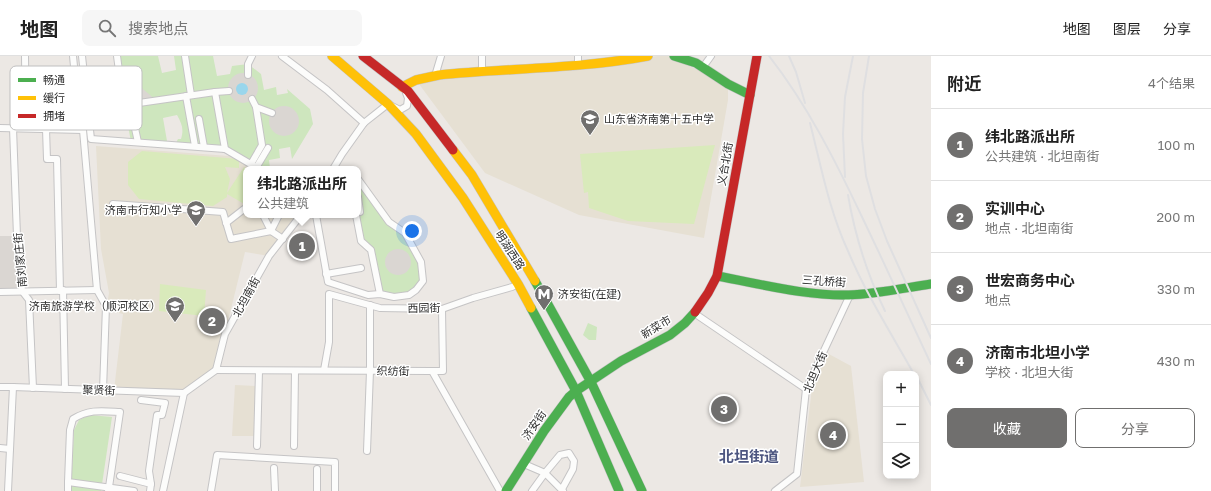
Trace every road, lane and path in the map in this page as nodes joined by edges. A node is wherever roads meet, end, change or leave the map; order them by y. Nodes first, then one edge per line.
1 (25, 56) edge
2 (73, 56) edge
3 (82, 56) edge
4 (118, 56) edge
5 (184, 56) edge
6 (252, 56) edge
7 (282, 56) edge
8 (332, 56) edge
9 (363, 56) edge
10 (441, 56) edge
11 (482, 56) edge
12 (578, 56) edge
13 (646, 56) edge
14 (674, 56) edge
15 (711, 56) edge
16 (757, 56) edge
17 (606, 59) edge
18 (25, 66) edge
19 (74, 66) edge
20 (83, 66) edge
21 (119, 66) edge
22 (578, 66) junction
23 (703, 67) junction
24 (482, 72) junction
25 (248, 75) dead end
26 (435, 76) junction
27 (402, 87) junction
28 (229, 91) dead end
29 (215, 92) junction
30 (750, 95) junction
31 (189, 96) junction
32 (252, 99) dead end
33 (142, 103) edge
34 (388, 104) junction
35 (256, 107) junction
36 (272, 113) dead end
37 (199, 119) dead end
38 (364, 124) junction
39 (13, 130) edge
40 (46, 130) edge
41 (83, 130) edge
42 (90, 130) edge
43 (135, 130) edge
44 (138, 142) junction
45 (195, 146) junction
46 (204, 147) junction
47 (268, 148) dead end
48 (225, 149) junction
49 (253, 166) edge
50 (255, 166) edge
51 (256, 166) edge
52 (335, 166) edge
53 (361, 183) edge
54 (114, 204) dead end
55 (243, 210) edge
56 (264, 218) edge
57 (278, 218) edge
58 (299, 218) edge
59 (317, 218) edge
60 (359, 218) edge
61 (226, 223) junction
62 (271, 231) junction
63 (283, 239) junction
64 (361, 268) dead end
65 (326, 274) junction
66 (717, 276) junction
67 (518, 284) junction
68 (931, 284) edge
69 (97, 290) junction
70 (62, 291) junction
71 (0, 292) edge
72 (22, 292) junction
73 (380, 294) junction
74 (850, 295) junction
75 (370, 305) junction
76 (442, 309) junction
77 (694, 313) junction
78 (216, 370) junction
79 (324, 370) junction
80 (259, 371) junction
81 (295, 371) junction
82 (370, 371) junction
83 (432, 371) junction
84 (591, 382) junction
85 (0, 387) edge
86 (13, 387) junction
87 (33, 388) junction
88 (65, 389) junction
89 (806, 389) junction
90 (103, 390) junction
91 (576, 391) junction
92 (184, 393) junction
93 (141, 400) dead end
94 (257, 446) dead end
95 (294, 446) dead end
96 (0, 448) edge
97 (10, 449) junction
98 (367, 451) dead end
99 (524, 464) junction
100 (274, 468) dead end
101 (317, 469) dead end
102 (545, 473) junction
103 (120, 476) dead end
104 (68, 482) junction
105 (151, 484) junction
106 (108, 489) edge
107 (563, 490) edge
108 (8, 491) edge
109 (68, 491) edge
110 (134, 491) edge
111 (150, 491) edge
112 (163, 491) edge
113 (211, 491) edge
114 (275, 491) edge
115 (317, 491) edge
116 (335, 491) edge
117 (500, 491) edge
118 (506, 491) edge
119 (532, 491) edge
120 (619, 491) edge
121 (642, 491) edge
122 (775, 491) edge

1 - 18 street
2 - 19 street
3 - 20 street
4 - 21 street
5 - 31 street
6 - 25 street
7 - 38 street
8 - 34 main road, 明湖西路
9 - 27 main road, 明湖西路
10 - 26 street
11 - 24 street
12 - 22 street
13 - 17 main road
14 - 23 main road
15 - 23 street
16 - 30 main road, 义合北街
17 - 22 main road
22 - 24 main road
23 - 30 main road
24 - 26 main road
26 - 27 main road
27 - 34 street
27 - 84 main road, 明湖西路
28 - 29 street
29 - 31 street
29 - 48 street
30 - 66 main road, 义合北街
31 - 33 street
31 - 45 street
32 - 35 street
34 - 38 street
34 - 67 main road, 明湖西路
35 - 36 street
35 - 50 street
37 - 46 street
38 - 52 street
39 - 72 street, 南刘家庄街
40 - 70 street
41 - 69 street
42 - 44 street
43 - 44 street
44 - 45 street
45 - 46 street
46 - 48 street
47 - 51 street
48 - 49 street
53 - 73 street
54 - 61 street
55 - 61 street
56 - 62 street
57 - 62 street
58 - 63 street, 北坦南街
59 - 65 street
60 - 73 street
61 - 62 street
62 - 63 street
63 - 78 street, 北坦南街
64 - 65 street
65 - 73 street
66 - 74 main road, 三孔桥街
66 - 77 main road, 新菜市
67 - 76 street, 西园街
67 - 91 main road, 明湖西路
68 - 74 main road, 三孔桥街
69 - 70 street
69 - 90 street
70 - 72 street
70 - 88 street
71 - 72 street
72 - 87 street, 南刘家庄街
74 - 89 street, 北坦大街
75 - 76 street, 西园街
75 - 79 street, 西园街
75 - 82 street
76 - 83 street
77 - 84 main road, 新菜市
77 - 89 street
78 - 80 street, 织纺街
78 - 92 street
79 - 81 street, 织纺街
79 - 82 street, 织纺街
80 - 81 street, 织纺街
80 - 94 street
81 - 95 street
82 - 83 street, 织纺街
82 - 98 street
83 - 117 street
84 - 91 main road, 济安街
84 - 121 main road, 明湖西路
85 - 86 street, 聚贤街
86 - 87 street, 聚贤街
86 - 97 street
87 - 88 street, 聚贤街
88 - 90 street, 聚贤街
89 - 122 street, 北坦大街
90 - 92 street, 聚贤街
91 - 99 main road, 济安街
91 - 120 main road, 明湖西路
92 - 112 street
93 - 105 street
96 - 97 street
97 - 108 street
99 - 102 street
99 - 118 main road, 济安街
100 - 114 street
101 - 115 street
102 - 107 street
102 - 107 street
102 - 119 street
103 - 105 street
104 - 106 street
104 - 106 street
104 - 109 street
105 - 111 street
106 - 110 street
113 - 116 street

